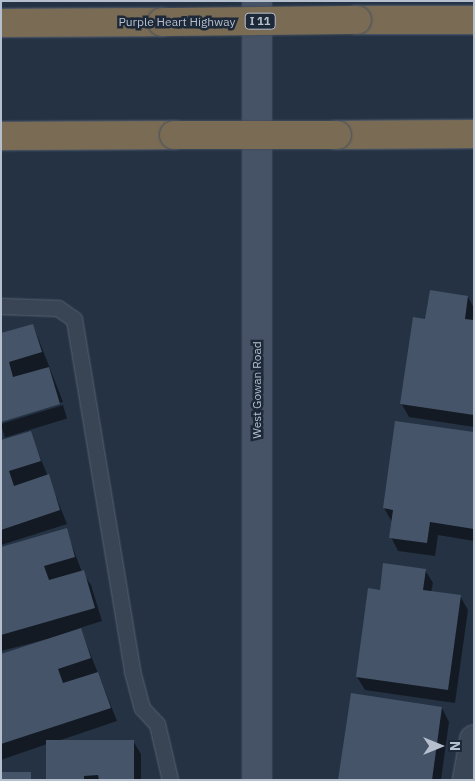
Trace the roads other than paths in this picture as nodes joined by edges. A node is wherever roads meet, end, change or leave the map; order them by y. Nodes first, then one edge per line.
1 (258, 1) edge
2 (474, 20) edge
3 (1, 23) edge
4 (474, 134) edge
5 (1, 136) edge
6 (1, 306) edge
7 (474, 740) edge
8 (470, 775) edge
9 (170, 780) edge
10 (257, 780) edge

1 - 10 street, West Gowan Road
2 - 3 highway, Purple Heart Highway / I 11, bridge
4 - 5 highway, bridge
6 - 9 lane
7 - 8 street

